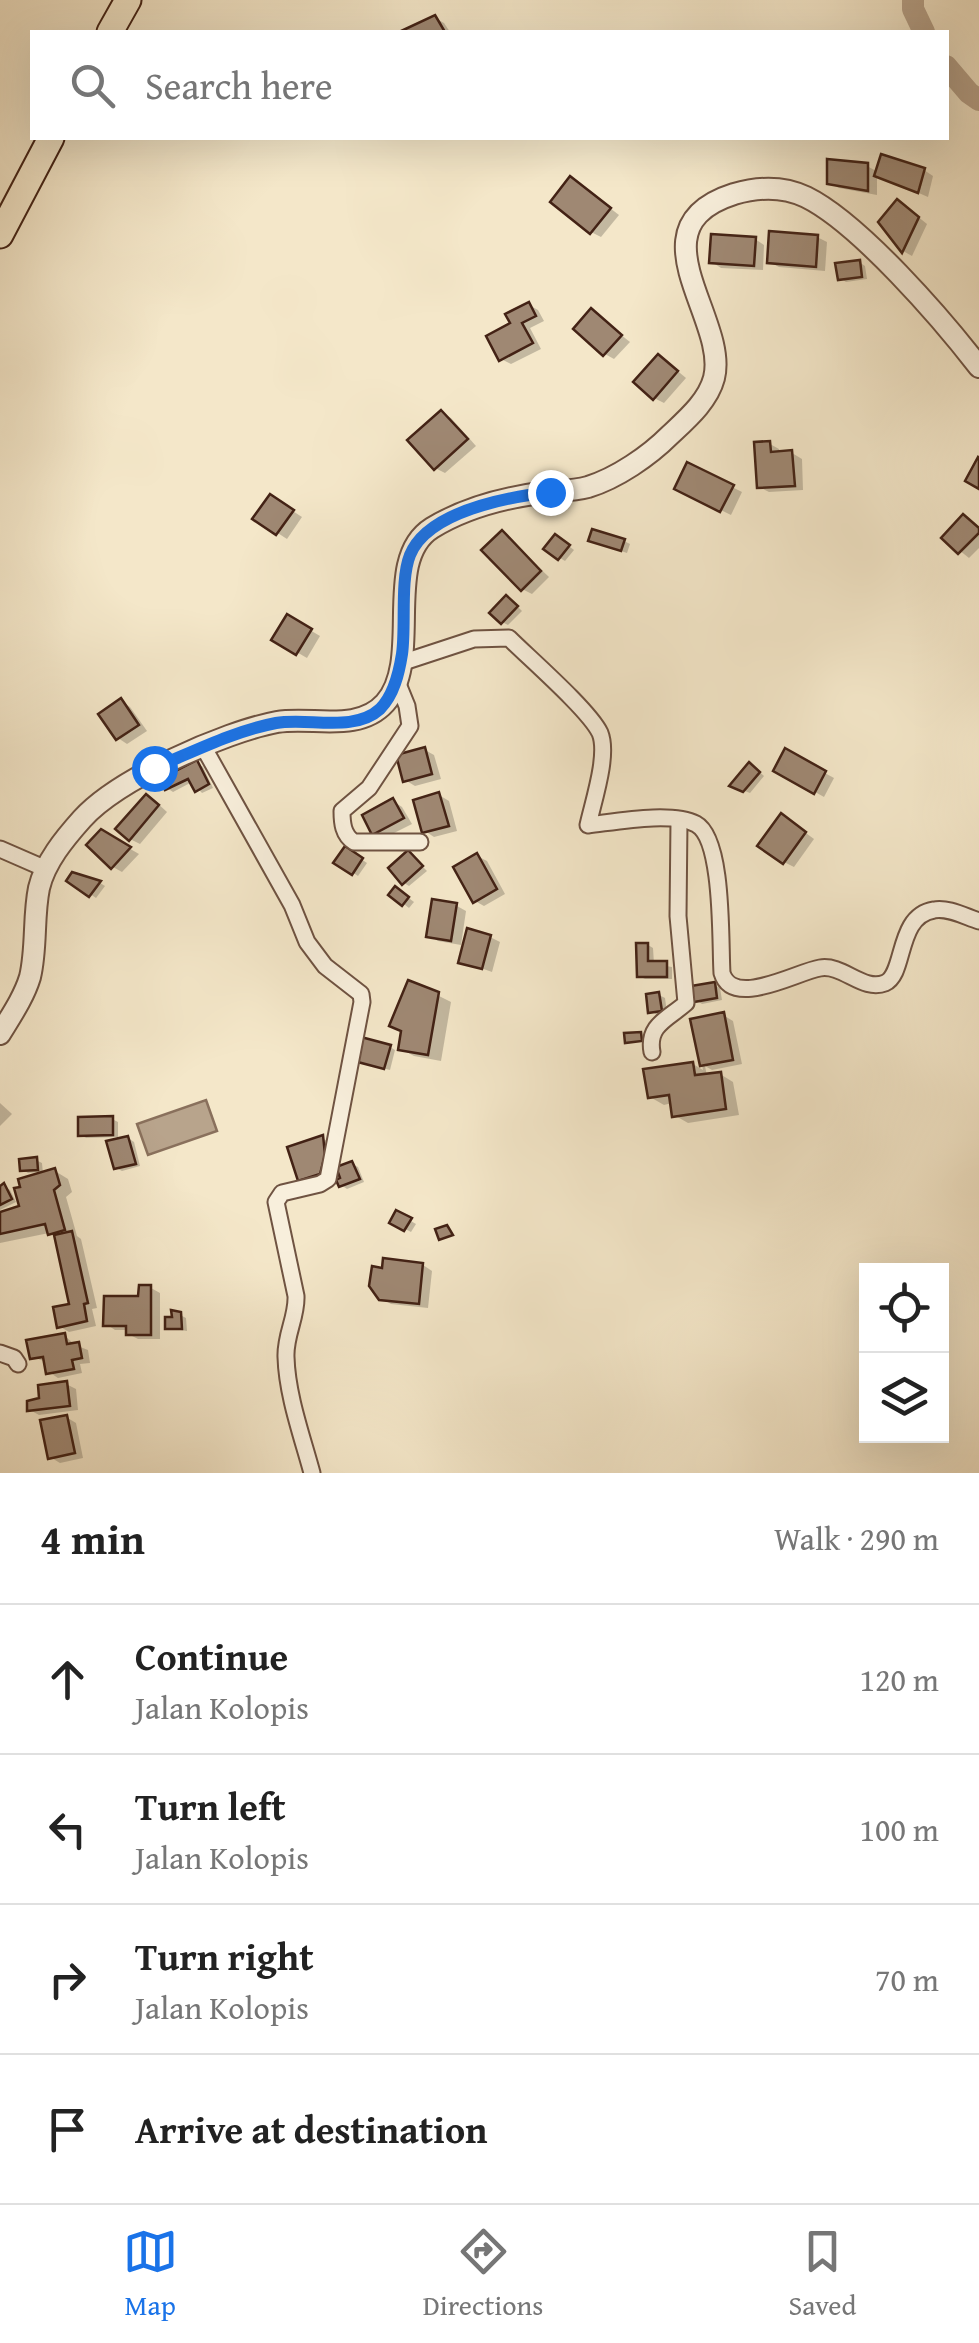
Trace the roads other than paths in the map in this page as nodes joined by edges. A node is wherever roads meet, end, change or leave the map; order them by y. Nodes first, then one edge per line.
1 (128, 0) edge
2 (111, 30) edge
3 (50, 140) edge
4 (0, 235) edge
5 (979, 368) edge
6 (398, 671) junction
7 (204, 748) junction
8 (679, 821) junction
9 (420, 842) dead end
10 (0, 849) edge
11 (46, 869) junction
12 (979, 921) edge
13 (0, 1034) edge
14 (652, 1052) dead end
15 (0, 1353) edge
16 (18, 1364) dead end
17 (312, 1473) edge

1 - 2 highway
3 - 4 highway
5 - 6 street
6 - 7 street
6 - 8 street
6 - 9 street
7 - 11 street
7 - 17 street
8 - 12 street
8 - 14 street
10 - 11 street
11 - 13 street
15 - 16 street

